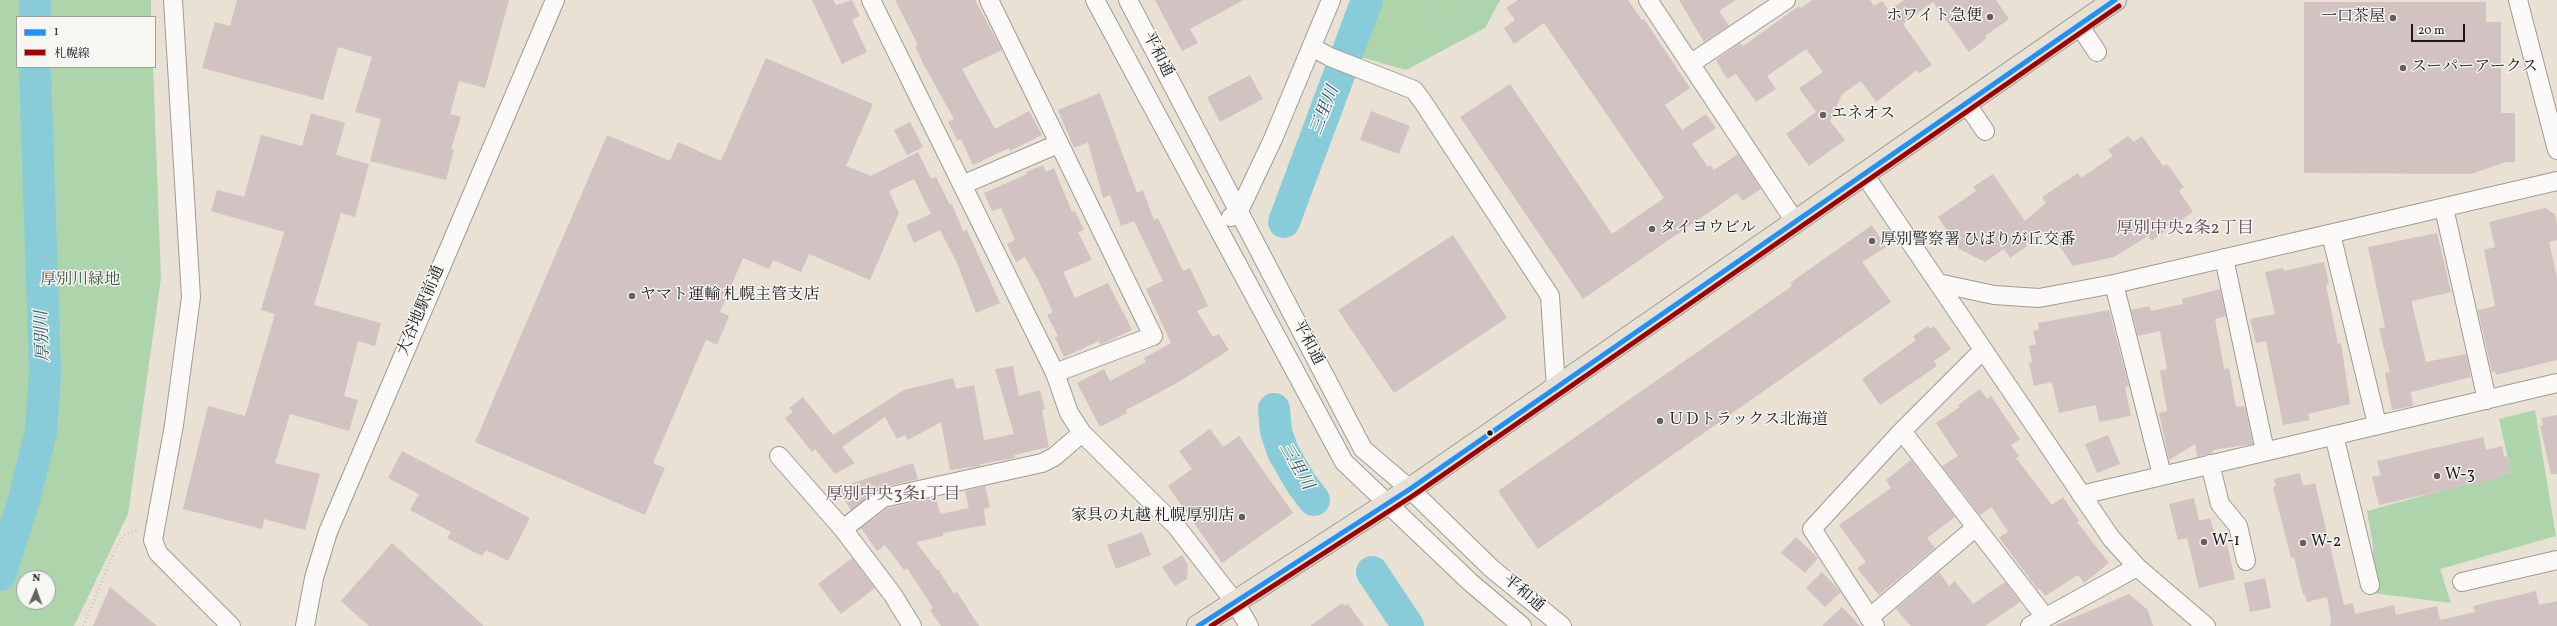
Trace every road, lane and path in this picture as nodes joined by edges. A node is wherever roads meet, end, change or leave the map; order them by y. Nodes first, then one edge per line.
1 (173, 0) edge
2 (555, 0) edge
3 (871, 0) edge
4 (989, 0) edge
5 (1095, 0) edge
6 (1128, 0) edge
7 (1331, 0) edge
8 (1427, 0) edge
9 (1474, 0) edge
10 (1648, 0) edge
11 (1786, 0) edge
12 (2115, 0) edge
13 (2518, 0) edge
14 (2079, 25) junction
15 (1312, 47) junction
16 (2097, 52) dead end
17 (1690, 64) junction
18 (1966, 103) junction
19 (1985, 131) dead end
20 (1058, 144) junction
21 (2557, 150) edge
22 (1864, 174) junction
23 (2557, 181) edge
24 (962, 185) junction
25 (2444, 208) junction
26 (1238, 213) junction
27 (1794, 220) junction
28 (1217, 226) junction
29 (2331, 234) junction
30 (2224, 258) junction
31 (1938, 283) junction
32 (2114, 284) junction
33 (1982, 351) junction
34 (1055, 373) junction
35 (2557, 383) edge
36 (1556, 388) junction
37 (2487, 400) junction
38 (2377, 424) junction
39 (1902, 431) junction
40 (1082, 433) junction
41 (2334, 435) junction
42 (2265, 451) junction
43 (779, 456) dead end
44 (2210, 464) junction
45 (2162, 475) junction
46 (1410, 489) junction
47 (2081, 495) junction
48 (1389, 503) junction
49 (154, 525) junction
50 (1976, 527) junction
51 (843, 529) junction
52 (2557, 560) edge
53 (2246, 561) dead end
54 (2137, 568) junction
55 (2462, 582) dead end
56 (2370, 585) dead end
57 (1234, 601) junction
58 (1872, 622) edge
59 (2038, 622) edge
60 (83, 626) edge
61 (231, 626) edge
62 (305, 626) edge
63 (912, 626) edge
64 (1198, 626) edge
65 (1249, 626) edge
66 (1522, 626) edge
67 (1562, 626) edge
68 (2206, 626) edge

1 - 49 street
2 - 62 street, 大谷地駅前通
3 - 24 street
4 - 20 street
5 - 28 street, 平和通
6 - 26 street, 平和通
7 - 15 street
8 - 9 path
10 - 17 street
11 - 17 street
12 - 14 highway
13 - 21 street
14 - 16 street
14 - 18 highway
15 - 26 street
15 - 36 street
17 - 27 street
18 - 19 street
18 - 22 highway
20 - 24 street
20 - 34 street
22 - 27 highway
22 - 31 street
23 - 25 street
24 - 34 street
25 - 29 street
25 - 37 street
26 - 28 street
26 - 46 street, 平和通
27 - 36 highway
28 - 48 street, 平和通
29 - 30 street
29 - 38 street
30 - 32 street
30 - 42 street
31 - 32 street
31 - 33 street
32 - 45 street
33 - 39 street
33 - 47 street
34 - 40 street
35 - 37 street
36 - 46 highway
37 - 38 street
38 - 41 street
39 - 50 street
39 - 58 street
40 - 51 street
40 - 57 street
41 - 42 street
41 - 56 street
42 - 44 street
43 - 51 street
44 - 45 street
44 - 53 street
45 - 47 street
46 - 48 highway
46 - 67 street, 平和通
47 - 54 street
48 - 57 highway
48 - 66 street, 平和通
49 - 60 path
49 - 61 street
50 - 58 street
50 - 59 street
51 - 63 street
52 - 55 street
54 - 59 street
54 - 68 street
57 - 64 highway
57 - 65 street

